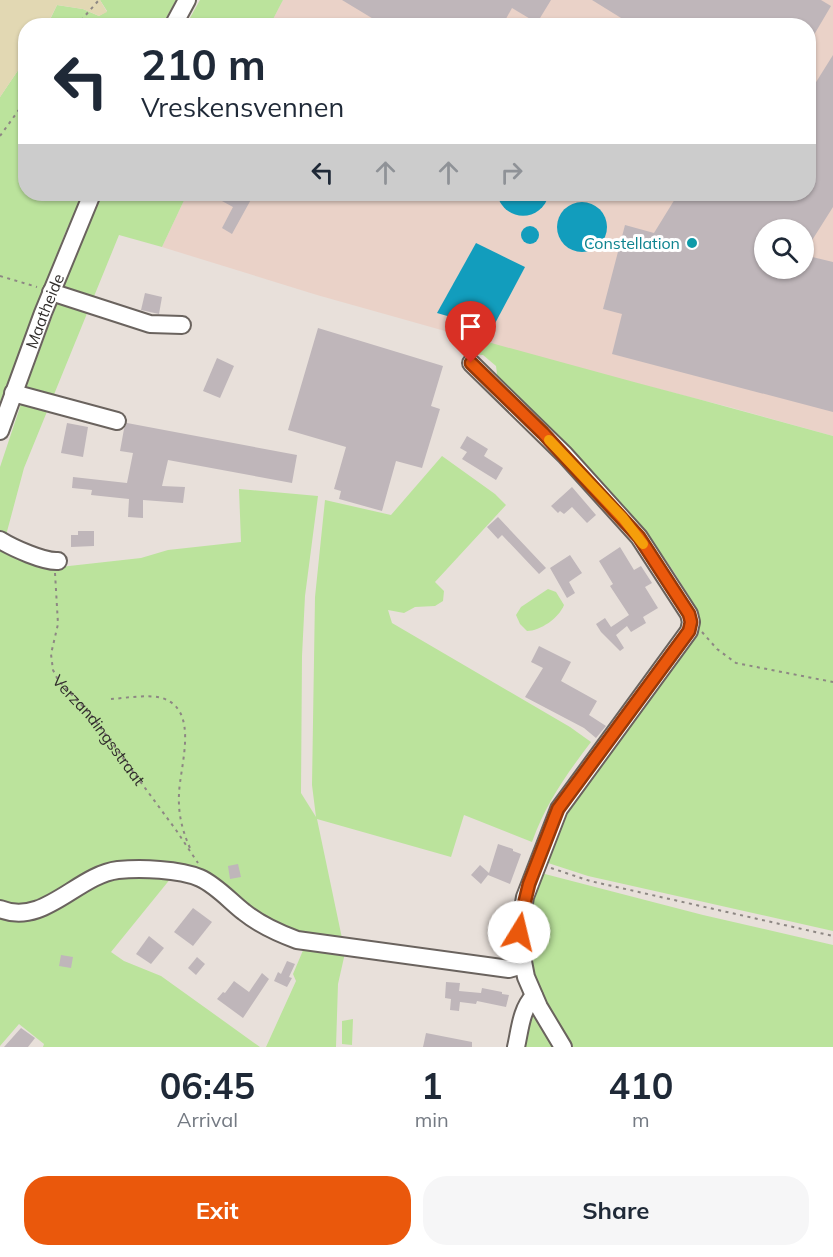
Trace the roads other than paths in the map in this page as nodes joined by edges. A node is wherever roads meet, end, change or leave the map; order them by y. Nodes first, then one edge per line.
1 (187, 0) edge
2 (177, 18) edge
3 (89, 201) edge
4 (51, 292) junction
5 (182, 325) dead end
6 (471, 363) dead end
7 (13, 393) junction
8 (117, 421) dead end
9 (0, 431) edge
10 (0, 540) edge
11 (56, 561) road end
12 (0, 909) edge
13 (523, 965) junction
14 (534, 996) junction
15 (516, 1047) edge
16 (563, 1047) edge

1 - 2 street
3 - 4 street, Maatheide
4 - 5 street
4 - 7 street, Maatheide
6 - 13 street
7 - 8 street
7 - 9 street, Maatheide
10 - 11 street
12 - 13 street
13 - 14 street
14 - 15 street
14 - 16 street

